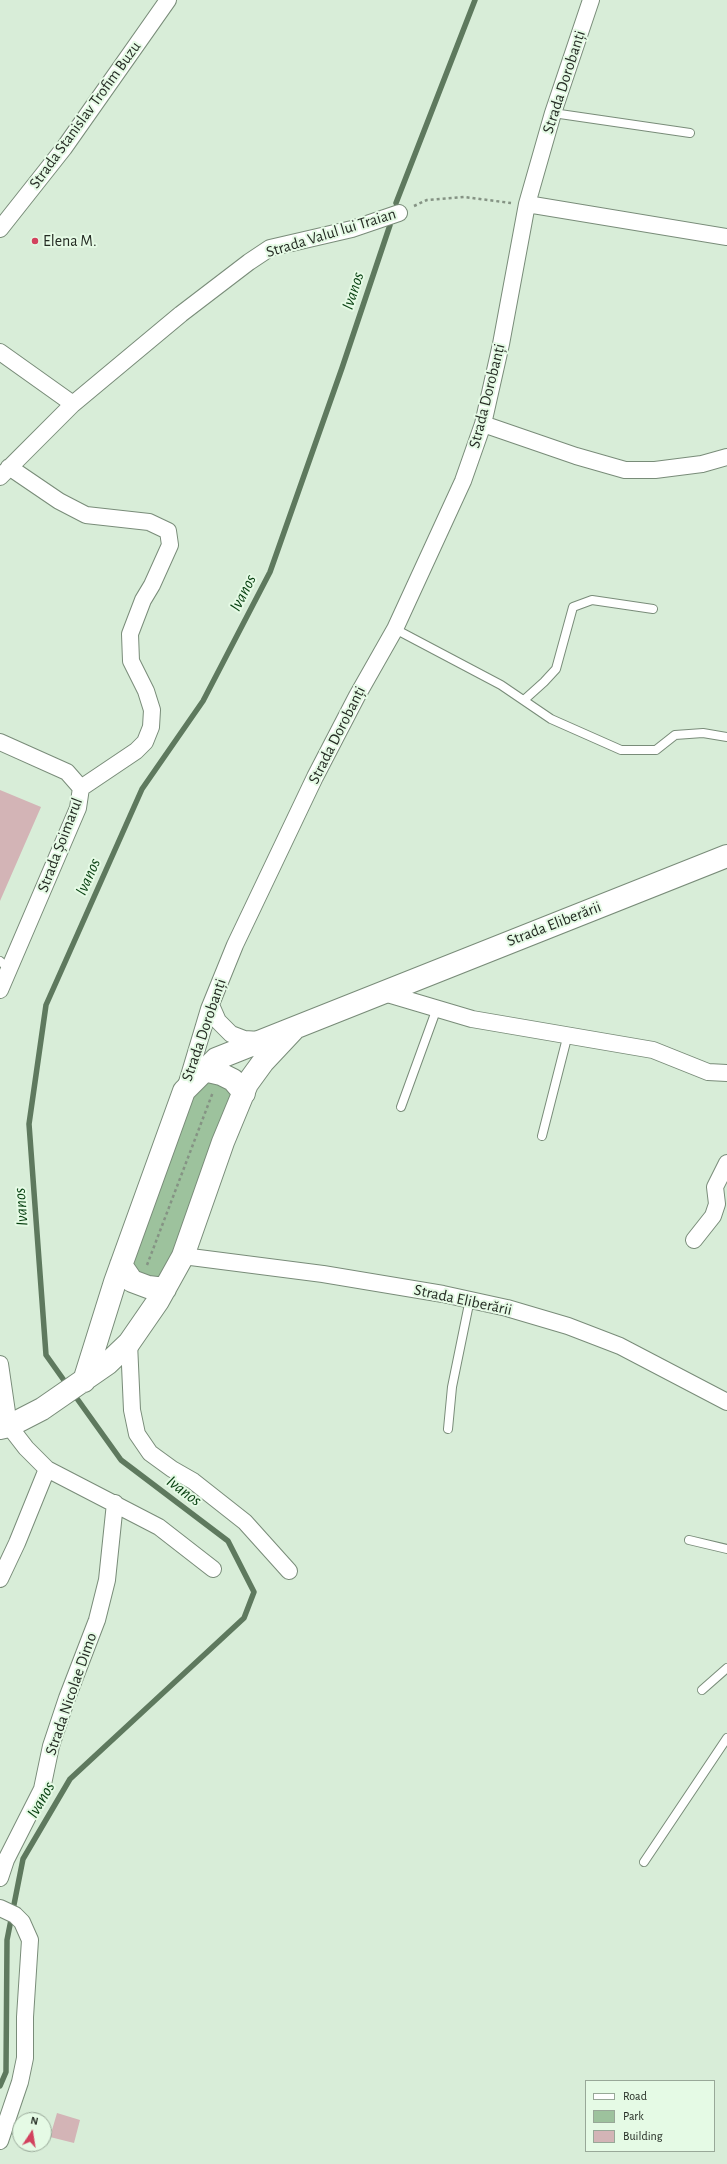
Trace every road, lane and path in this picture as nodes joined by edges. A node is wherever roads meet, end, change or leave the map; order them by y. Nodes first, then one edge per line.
1 (168, 0) edge
2 (591, 0) edge
3 (553, 113) junction
4 (690, 133) dead end
5 (527, 204) junction
6 (399, 213) joint
7 (0, 229) edge
8 (727, 237) edge
9 (0, 352) edge
10 (73, 404) junction
11 (483, 424) junction
12 (727, 457) edge
13 (4, 472) edge
14 (653, 609) dead end
15 (395, 629) junction
16 (524, 700) junction
17 (727, 737) edge
18 (0, 742) edge
19 (81, 788) junction
20 (727, 856) edge
21 (4, 965) edge
22 (0, 990) edge
23 (381, 992) junction
24 (210, 1005) junction
25 (436, 1008) junction
26 (295, 1028) junction
27 (568, 1034) junction
28 (261, 1040) junction
29 (204, 1070) junction
30 (727, 1072) edge
31 (184, 1090) junction
32 (213, 1090) dead end
33 (244, 1093) junction
34 (401, 1107) dead end
35 (542, 1136) dead end
36 (727, 1163) edge
37 (694, 1240) dead end
38 (182, 1256) junction
39 (121, 1265) junction
40 (140, 1284) junction
41 (165, 1289) junction
42 (470, 1299) junction
43 (129, 1343) junction
44 (0, 1364) edge
45 (84, 1381) junction
46 (727, 1402) edge
47 (4, 1427) edge
48 (448, 1429) dead end
49 (47, 1468) junction
50 (115, 1503) junction
51 (689, 1540) dead end
52 (727, 1549) edge
53 (212, 1569) dead end
54 (289, 1571) dead end
55 (0, 1579) edge
56 (727, 1668) edge
57 (702, 1690) dead end
58 (727, 1738) edge
59 (644, 1862) dead end
60 (0, 1878) edge
61 (0, 1908) edge
62 (0, 2141) edge

1 - 7 street, Strada Stanislav Trofim Buzu
2 - 3 street, Strada Dorobanți
3 - 4 lane
3 - 5 street, Strada Dorobanți
5 - 6 path, Strada Valul lui Traian
5 - 8 street
5 - 11 street, Strada Dorobanți
6 - 10 street, Strada Valul lui Traian
9 - 10 street
10 - 13 street, Strada Valul lui Traian
11 - 12 street
11 - 15 street, Strada Dorobanți
13 - 19 street, Strada Valul lui Traian
14 - 16 lane
15 - 16 lane
15 - 24 street, Strada Dorobanți
16 - 17 lane
18 - 19 street, Strada Șoimarul
19 - 21 street, Strada Șoimarul
20 - 23 street, Strada Eliberării
21 - 22 street, Strada Șoimarul
23 - 25 street
23 - 26 street, Strada Eliberării
24 - 28 street
24 - 31 street, Strada Dorobanți
25 - 27 street
25 - 34 lane
26 - 28 street, Strada Eliberării
26 - 33 street, Strada Eliberării
27 - 30 street
27 - 35 lane
28 - 29 street, Strada Eliberării
29 - 31 street, Strada Eliberării
29 - 33 street
31 - 39 street, Strada Dorobanți
32 - 40 path
33 - 38 street, Strada Eliberării
36 - 37 street
38 - 41 street, Strada Eliberării
38 - 42 street, Strada Eliberării
39 - 40 street
39 - 45 street, Strada Dorobanți
40 - 41 street
41 - 43 street, Strada Eliberării
42 - 46 street, Strada Eliberării
42 - 48 lane
43 - 45 street, Strada Eliberării
43 - 54 street
44 - 47 street
45 - 47 street
47 - 49 street
49 - 50 street
49 - 55 street
50 - 53 street
50 - 60 street, Strada Nicolae Dimo
51 - 52 lane
56 - 57 lane
58 - 59 lane
61 - 62 street

